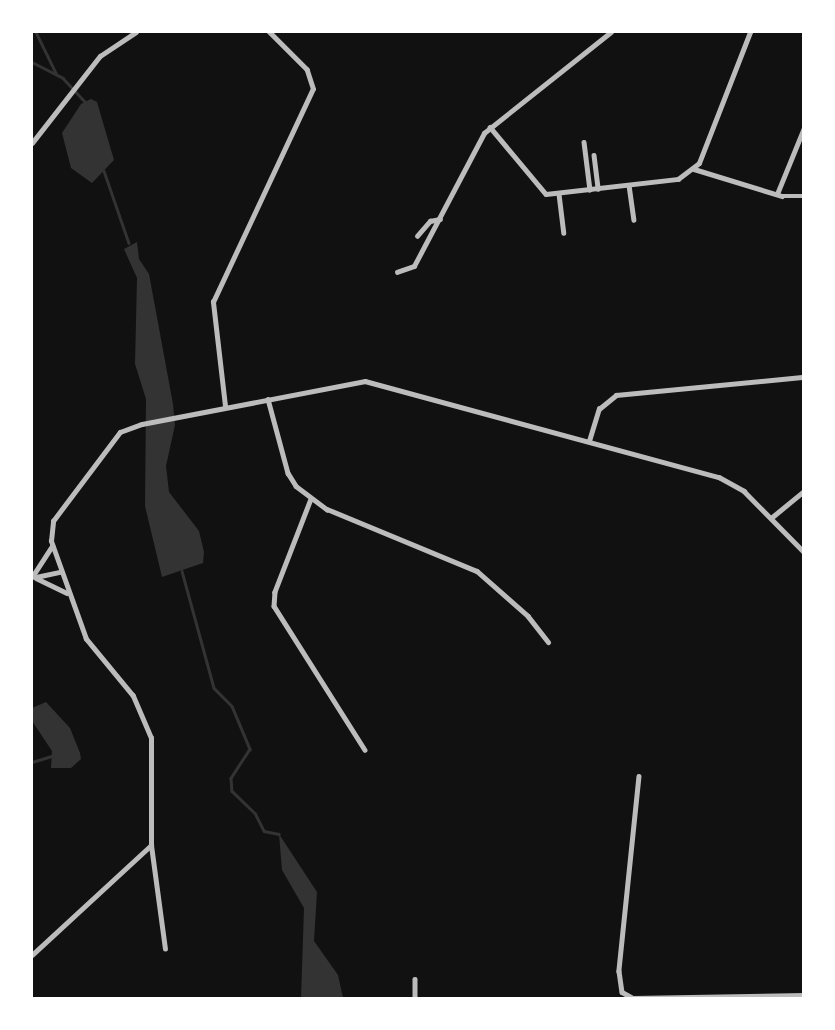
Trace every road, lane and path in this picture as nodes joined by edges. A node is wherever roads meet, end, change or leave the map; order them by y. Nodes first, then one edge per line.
1 (136, 32) edge
2 (269, 32) edge
3 (611, 32) edge
4 (750, 32) edge
5 (490, 127) junction
6 (803, 128) edge
7 (584, 142) dead end
8 (32, 143) edge
9 (594, 155) dead end
10 (694, 169) junction
11 (629, 185) junction
12 (598, 189) junction
13 (590, 190) junction
14 (559, 194) junction
15 (777, 194) junction
16 (803, 196) edge
17 (441, 217) junction
18 (634, 220) dead end
19 (564, 233) dead end
20 (417, 236) dead end
21 (397, 272) dead end
22 (803, 377) edge
23 (268, 398) junction
24 (225, 407) junction
25 (589, 441) junction
26 (803, 491) edge
27 (311, 499) junction
28 (771, 518) junction
29 (52, 545) junction
30 (803, 552) edge
31 (59, 572) junction
32 (33, 578) edge
33 (68, 594) junction
34 (548, 642) dead end
35 (365, 750) dead end
36 (639, 776) dead end
37 (151, 845) junction
38 (165, 949) dead end
39 (32, 955) edge
40 (415, 979) dead end
41 (803, 995) edge
42 (684, 998) edge
43 (415, 999) edge

1 - 8 street
2 - 24 street
3 - 5 street
4 - 10 street
5 - 14 street
5 - 17 street
6 - 15 street
7 - 13 street
9 - 12 street
10 - 11 street
10 - 15 street
11 - 12 street
11 - 18 street
12 - 13 street
13 - 14 street
14 - 19 street
15 - 16 street
17 - 20 street
17 - 21 street
22 - 25 street
23 - 24 street
23 - 25 street
23 - 27 street
24 - 29 street
25 - 28 street
26 - 28 street
27 - 34 street
27 - 35 street
28 - 30 street
29 - 31 street
29 - 32 street
31 - 32 street
31 - 33 street
32 - 33 street
33 - 37 street
36 - 42 street
37 - 38 street
37 - 39 street
40 - 43 street
41 - 42 street

